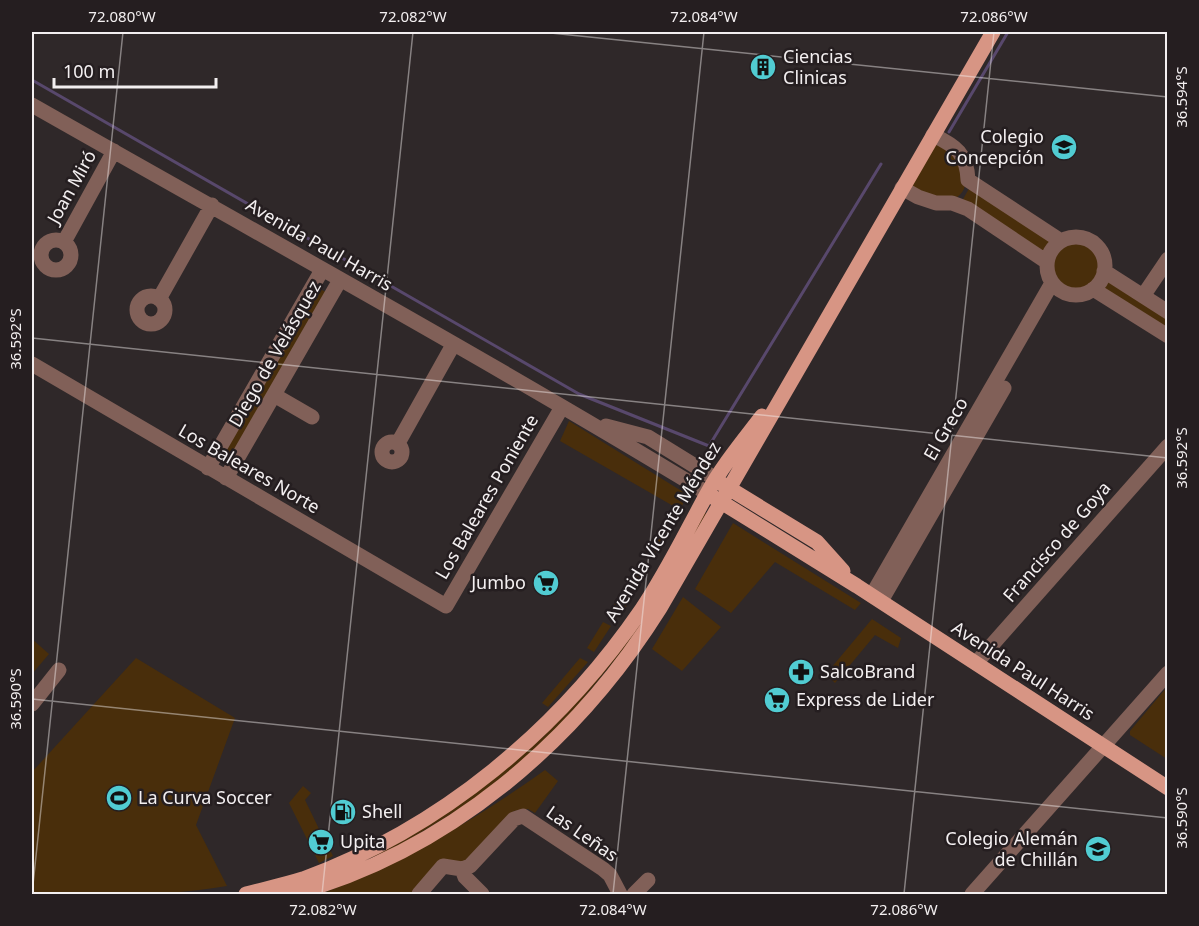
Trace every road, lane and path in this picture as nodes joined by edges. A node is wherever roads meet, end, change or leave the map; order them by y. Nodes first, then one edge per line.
1 (993, 32) edge
2 (32, 105) edge
3 (933, 135) junction
4 (114, 152) junction
5 (968, 180) junction
6 (902, 188) junction
7 (952, 203) junction
8 (212, 205) junction
9 (1061, 241) junction
10 (64, 242) dead end
11 (1167, 259) edge
12 (1047, 262) junction
13 (322, 270) junction
14 (1104, 271) junction
15 (340, 280) junction
16 (1056, 287) junction
17 (1093, 290) junction
18 (1143, 296) junction
19 (159, 299) dead end
20 (1167, 312) edge
21 (1167, 336) edge
22 (453, 345) junction
23 (801, 363) junction
24 (32, 364) edge
25 (274, 395) junction
26 (562, 407) junction
27 (312, 417) dead end
28 (586, 421) junction
29 (398, 443) dead end
30 (1167, 446) edge
31 (1167, 460) edge
32 (208, 468) junction
33 (226, 478) junction
34 (716, 480) junction
35 (729, 488) junction
36 (707, 493) junction
37 (721, 502) junction
38 (857, 586) junction
39 (876, 598) junction
40 (446, 606) joint
41 (980, 666) junction
42 (59, 670) dead end
43 (1167, 673) edge
44 (32, 704) edge
45 (1104, 746) junction
46 (1167, 788) edge
47 (462, 869) junction
48 (648, 880) dead end
49 (614, 892) edge
50 (246, 894) edge
51 (293, 894) edge
52 (419, 894) edge
53 (482, 894) edge
54 (634, 894) edge
55 (972, 894) edge

1 - 3 main road, Avenida Vicente Méndez
2 - 4 street, Avenida Paul Harris
3 - 5 street
3 - 6 main road, Avenida Vicente Méndez
4 - 8 street, Avenida Paul Harris
4 - 10 street, Joan Miró
5 - 7 street
5 - 9 street
6 - 7 street
6 - 23 main road, Avenida Vicente Méndez
7 - 12 street
8 - 13 street, Avenida Paul Harris
8 - 19 street
9 - 12 street
9 - 14 street
11 - 18 street
12 - 16 street
13 - 15 street, Avenida Paul Harris
13 - 32 street, Diego de Velásquez
14 - 17 street
14 - 18 street
15 - 22 street, Avenida Paul Harris
15 - 25 street, Diego de Velásquez
16 - 17 street
16 - 39 street, El Greco
17 - 21 street
18 - 20 street
22 - 26 street, Avenida Paul Harris
22 - 29 street
23 - 34 main road, Avenida Vicente Méndez
23 - 35 main road, Avenida Vicente Méndez
24 - 32 street, Los Baleares Norte
25 - 27 street
25 - 33 street, Diego de Velásquez
26 - 28 street, Avenida Paul Harris
26 - 40 street, Los Baleares Poniente
28 - 34 street, Avenida Paul Harris
28 - 36 street, Avenida Paul Harris
30 - 41 street, Francisco de Goya
31 - 41 street, Francisco de Goya
32 - 33 street, Los Baleares Norte
33 - 40 street, Los Baleares Norte
34 - 35 main road, Avenida Paul Harris
34 - 36 main road, Avenida Vicente Méndez
35 - 37 main road, Avenida Vicente Méndez
35 - 38 main road, Avenida Paul Harris
36 - 37 main road, Avenida Paul Harris
36 - 50 main road, Avenida Vicente Méndez
37 - 38 main road, Avenida Paul Harris
37 - 51 main road, Avenida Vicente Méndez
38 - 39 main road, Avenida Paul Harris
39 - 41 main road, Avenida Paul Harris
41 - 45 main road, Avenida Paul Harris
42 - 44 street
43 - 45 street
45 - 46 main road, Avenida Paul Harris
45 - 55 street
47 - 49 street, Las Leñas
47 - 52 street
47 - 53 street
48 - 54 street

